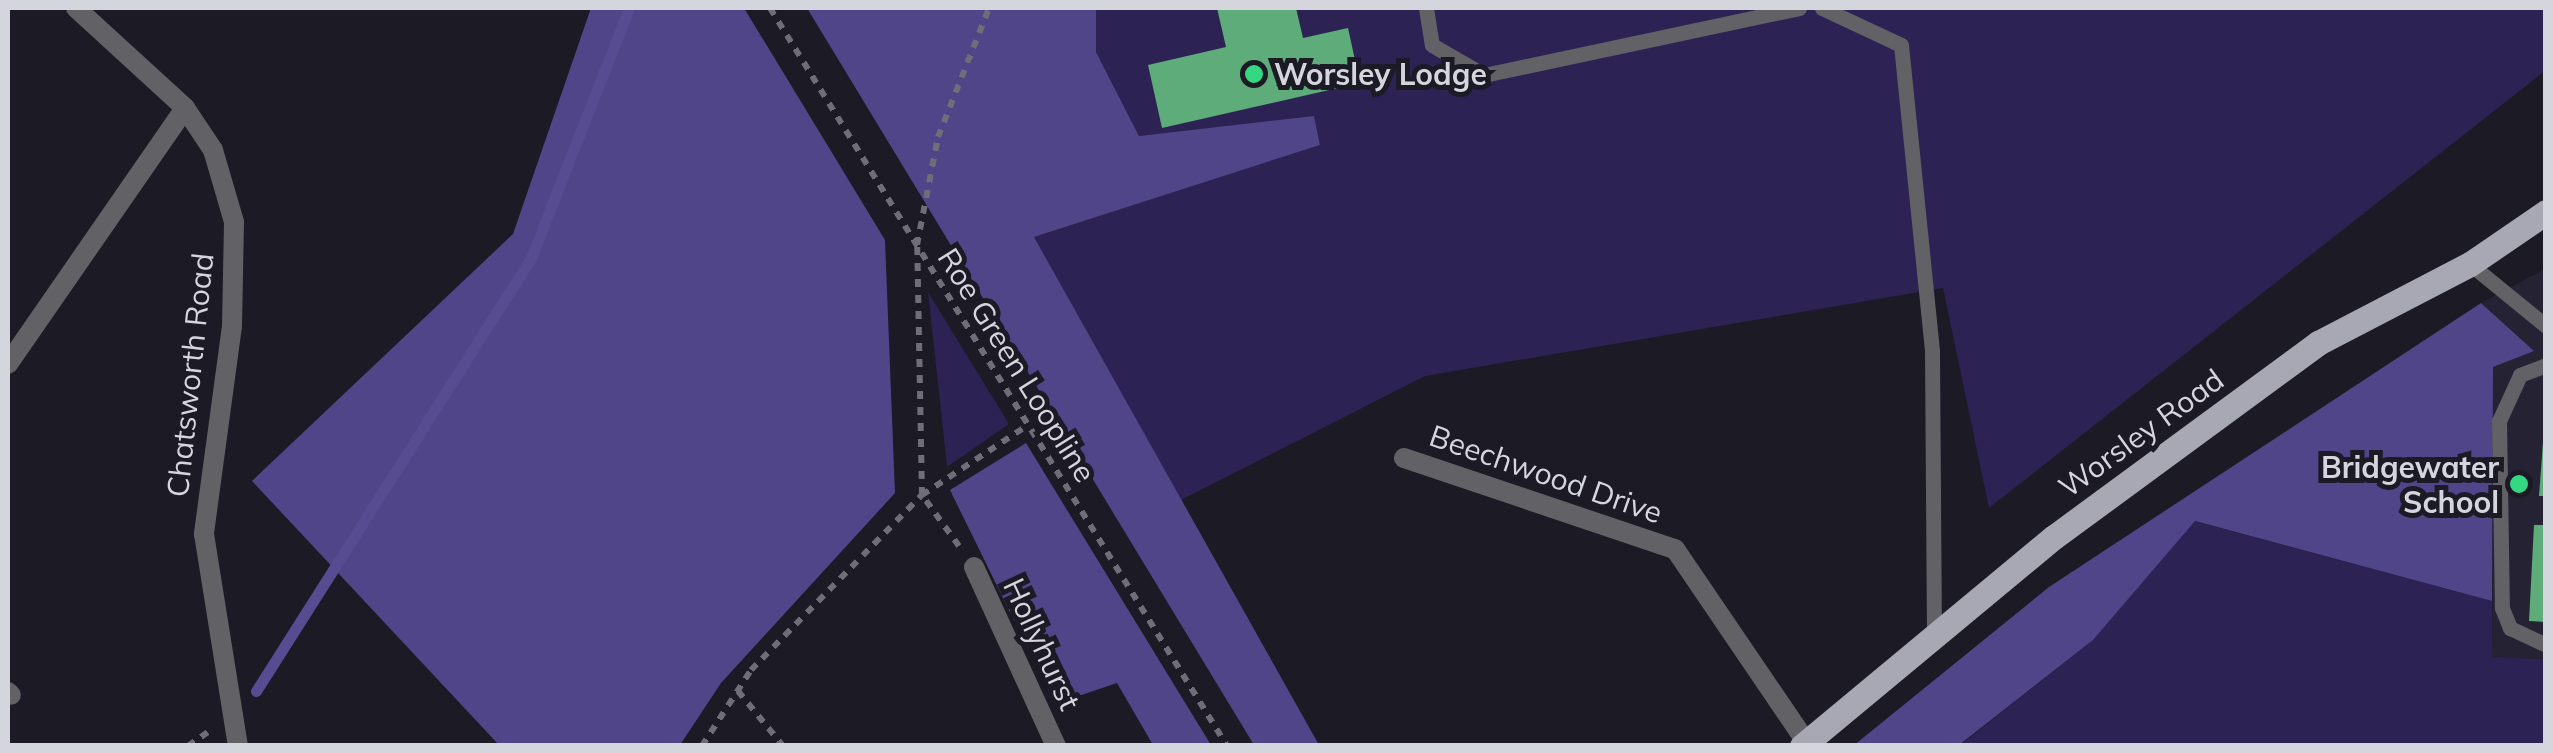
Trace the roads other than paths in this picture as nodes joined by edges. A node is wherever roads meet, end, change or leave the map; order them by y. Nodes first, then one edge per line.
1 (76, 8) edge
2 (1426, 8) edge
3 (1799, 8) edge
4 (1822, 8) edge
5 (185, 108) junction
6 (2546, 212) edge
7 (2470, 264) junction
8 (2546, 326) edge
9 (8, 364) edge
10 (2546, 365) edge
11 (1404, 458) dead end
12 (974, 567) road end
13 (1934, 636) junction
14 (2546, 645) edge
15 (1804, 744) edge
16 (238, 746) edge
17 (1056, 746) edge

1 - 5 street, Chatsworth Road
2 - 3 lane
4 - 13 lane
5 - 9 street
5 - 16 street, Chatsworth Road
6 - 7 main road, Worsley Road
7 - 8 lane
7 - 13 main road, Worsley Road
10 - 14 lane
11 - 15 street, Beechwood Drive
12 - 17 street, Hollyhurst
13 - 15 main road, Worsley Road

